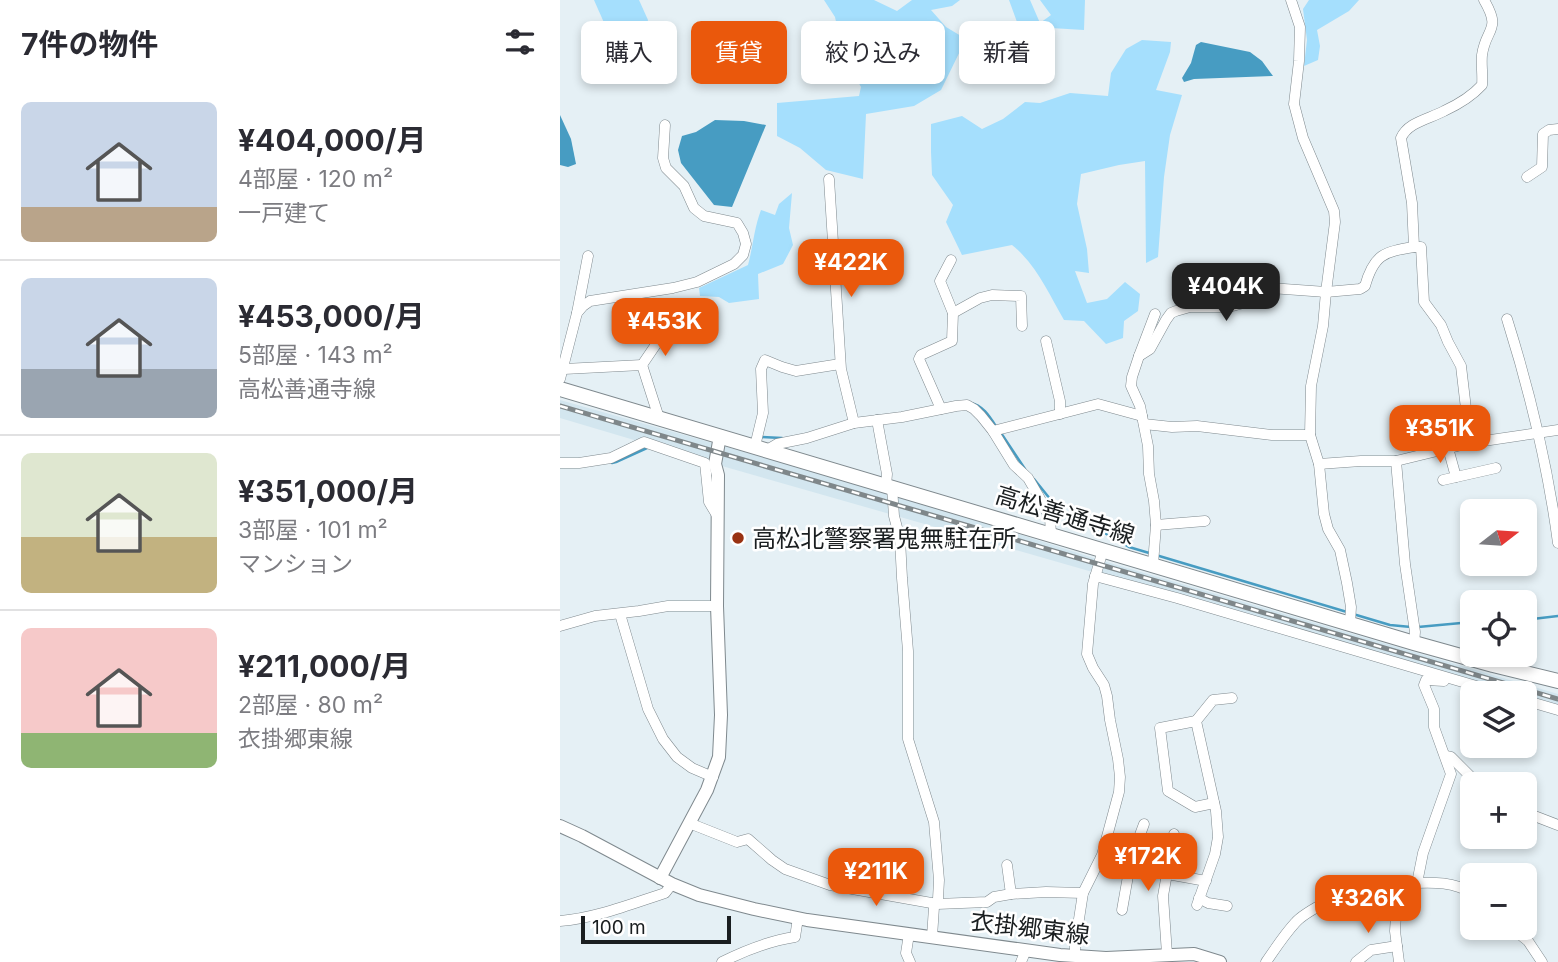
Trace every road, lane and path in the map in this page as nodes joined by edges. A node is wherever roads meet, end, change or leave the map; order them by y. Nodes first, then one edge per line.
1 (1291, 0) edge
2 (1484, 0) edge
3 (665, 125) dead end
4 (1558, 129) edge
5 (1527, 177) dead end
6 (829, 178) dead end
7 (1414, 247) junction
8 (588, 256) dead end
9 (951, 260) dead end
10 (1325, 292) junction
11 (577, 313) junction
12 (953, 313) junction
13 (1155, 314) dead end
14 (1507, 319) dead end
15 (1022, 326) dead end
16 (663, 334) dead end
17 (1046, 341) dead end
18 (1139, 356) junction
19 (840, 364) junction
20 (642, 365) junction
21 (562, 374) edge
22 (560, 389) edge
23 (941, 409) junction
24 (1060, 414) junction
25 (659, 418) junction
26 (877, 420) junction
27 (1143, 420) junction
28 (854, 423) junction
29 (1558, 430) edge
30 (993, 431) junction
31 (1538, 432) junction
32 (1310, 435) junction
33 (720, 436) junction
34 (1470, 443) junction
35 (761, 448) junction
36 (1448, 448) junction
37 (1396, 461) junction
38 (560, 463) edge
39 (1319, 464) junction
40 (1496, 468) dead end
41 (1456, 477) junction
42 (1443, 480) dead end
43 (889, 486) junction
44 (718, 519) junction
45 (1205, 521) dead end
46 (1156, 525) junction
47 (1051, 534) junction
48 (1558, 544) edge
49 (1103, 550) junction
50 (1153, 564) junction
51 (1095, 576) junction
52 (717, 606) junction
53 (620, 614) junction
54 (1350, 623) junction
55 (560, 626) edge
56 (1414, 643) junction
57 (1455, 680) junction
58 (1460, 681) edge
59 (1558, 681) edge
60 (1232, 698) dead end
61 (1537, 704) edge
62 (1558, 710) edge
63 (1196, 721) junction
64 (1446, 756) junction
65 (1466, 772) edge
66 (713, 777) junction
67 (1214, 803) junction
68 (1537, 817) edge
69 (689, 823) junction
70 (1144, 824) dead end
71 (1558, 825) edge
72 (560, 826) edge
73 (1174, 834) dead end
74 (1007, 865) dead end
75 (1129, 867) junction
76 (1166, 873) junction
77 (666, 881) junction
78 (1206, 881) junction
79 (1398, 883) junction
80 (1417, 883) junction
81 (1460, 887) edge
82 (1083, 893) junction
83 (1011, 894) junction
84 (936, 904) junction
85 (1227, 906) dead end
86 (1122, 910) dead end
87 (798, 918) junction
88 (560, 920) edge
89 (909, 934) junction
90 (932, 937) junction
91 (1527, 940) edge
92 (1397, 946) junction
93 (1167, 954) junction
94 (1024, 956) edge
95 (1075, 956) junction
96 (722, 962) edge
97 (910, 962) edge
98 (1220, 962) edge
99 (1266, 962) edge
100 (1356, 962) edge
101 (1399, 962) edge
102 (1542, 962) edge

1 - 10 street
2 - 7 street
3 - 11 street
4 - 5 street
6 - 19 street
7 - 10 street
7 - 34 street
8 - 11 street
9 - 12 street
10 - 18 street
10 - 32 street
11 - 21 street
12 - 15 street
12 - 23 street
13 - 18 street
14 - 31 street
16 - 20 street
17 - 24 street
18 - 27 street
19 - 28 street
19 - 35 street
20 - 21 street
20 - 25 street
22 - 25 main road, 高松善通寺線
23 - 26 street
23 - 30 street
24 - 27 street
24 - 30 street
25 - 33 main road, 高松善通寺線
26 - 28 street
26 - 43 street
27 - 32 street
27 - 46 street
28 - 35 street
29 - 31 street
30 - 47 street
31 - 34 street
31 - 48 street
32 - 39 street
33 - 35 main road, 高松善通寺線
33 - 44 main road
34 - 36 street
35 - 43 main road, 高松善通寺線
36 - 37 street
36 - 41 street
37 - 39 street
37 - 56 street
38 - 44 street
39 - 54 street
40 - 41 street
41 - 42 street
43 - 47 main road, 高松善通寺線
43 - 84 street
44 - 52 main road
45 - 46 street
46 - 50 street
47 - 49 main road, 高松善通寺線
49 - 50 main road, 高松善通寺線
49 - 51 street
50 - 54 main road, 高松善通寺線
51 - 57 street
51 - 82 street
52 - 53 street
52 - 66 main road
53 - 55 street
53 - 66 street
54 - 56 main road, 高松善通寺線
56 - 59 main road, 高松善通寺線
57 - 58 street
57 - 64 street
60 - 63 street
61 - 62 street
63 - 67 street
63 - 67 street
64 - 65 street
64 - 80 street
66 - 69 main road
67 - 78 street
68 - 71 street
69 - 77 main road
69 - 84 street
70 - 75 street
72 - 77 main road, 衣掛郷東線
73 - 76 street
74 - 83 street
75 - 76 street
75 - 86 street
76 - 78 street
76 - 93 street
77 - 87 main road, 衣掛郷東線
77 - 88 street
78 - 85 street
79 - 80 street
79 - 92 street
79 - 99 street
80 - 81 street
82 - 83 street
82 - 95 street
83 - 84 street
84 - 90 street
87 - 89 main road, 衣掛郷東線
87 - 96 street
89 - 90 main road, 衣掛郷東線
89 - 97 street
90 - 94 main road, 衣掛郷東線
91 - 102 street
92 - 100 street
92 - 101 street
93 - 95 main road, 衣掛郷東線
93 - 98 main road, 衣掛郷東線
94 - 95 main road, 衣掛郷東線

